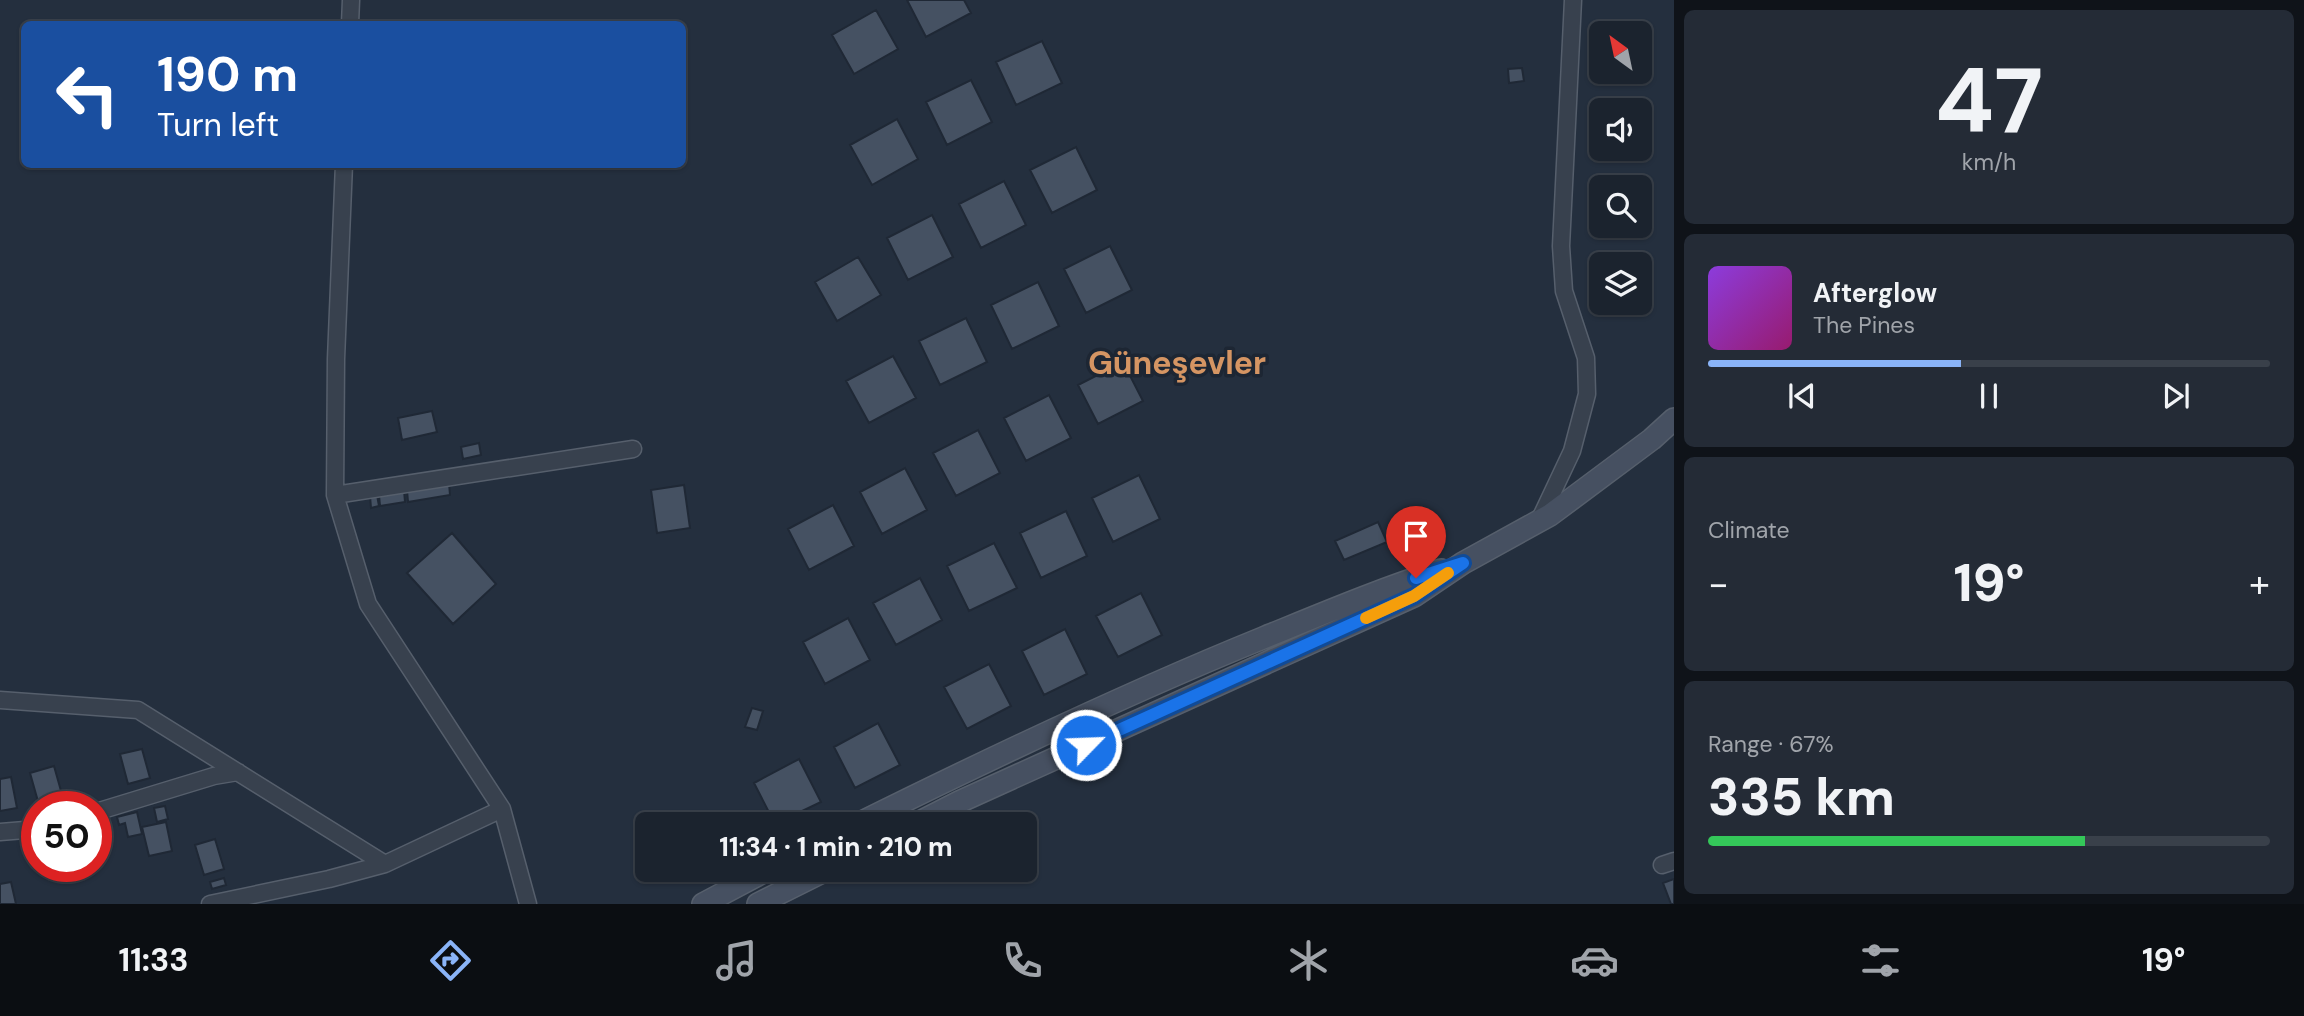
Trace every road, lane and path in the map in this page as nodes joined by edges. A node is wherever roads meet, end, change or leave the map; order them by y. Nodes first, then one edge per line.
1 (351, 0) edge
2 (1573, 0) edge
3 (350, 21) edge
4 (344, 168) edge
5 (1674, 419) edge
6 (633, 449) dead end
7 (335, 495) junction
8 (1539, 521) junction
9 (1463, 563) junction
10 (0, 700) edge
11 (238, 772) junction
12 (112, 806) edge
13 (502, 809) junction
14 (882, 812) edge
15 (939, 812) edge
16 (21, 830) edge
17 (0, 832) edge
18 (385, 863) junction
19 (744, 882) edge
20 (802, 882) edge
21 (210, 904) edge
22 (528, 904) edge
23 (703, 904) edge
24 (758, 904) edge

1 - 3 street
2 - 8 street
4 - 7 street
5 - 8 main road
6 - 7 street
7 - 13 street
8 - 9 main road
9 - 14 main road
9 - 15 main road
10 - 11 street
11 - 12 street
11 - 18 street
13 - 18 street
13 - 22 street
16 - 17 street
18 - 21 street
19 - 23 main road
20 - 24 main road

